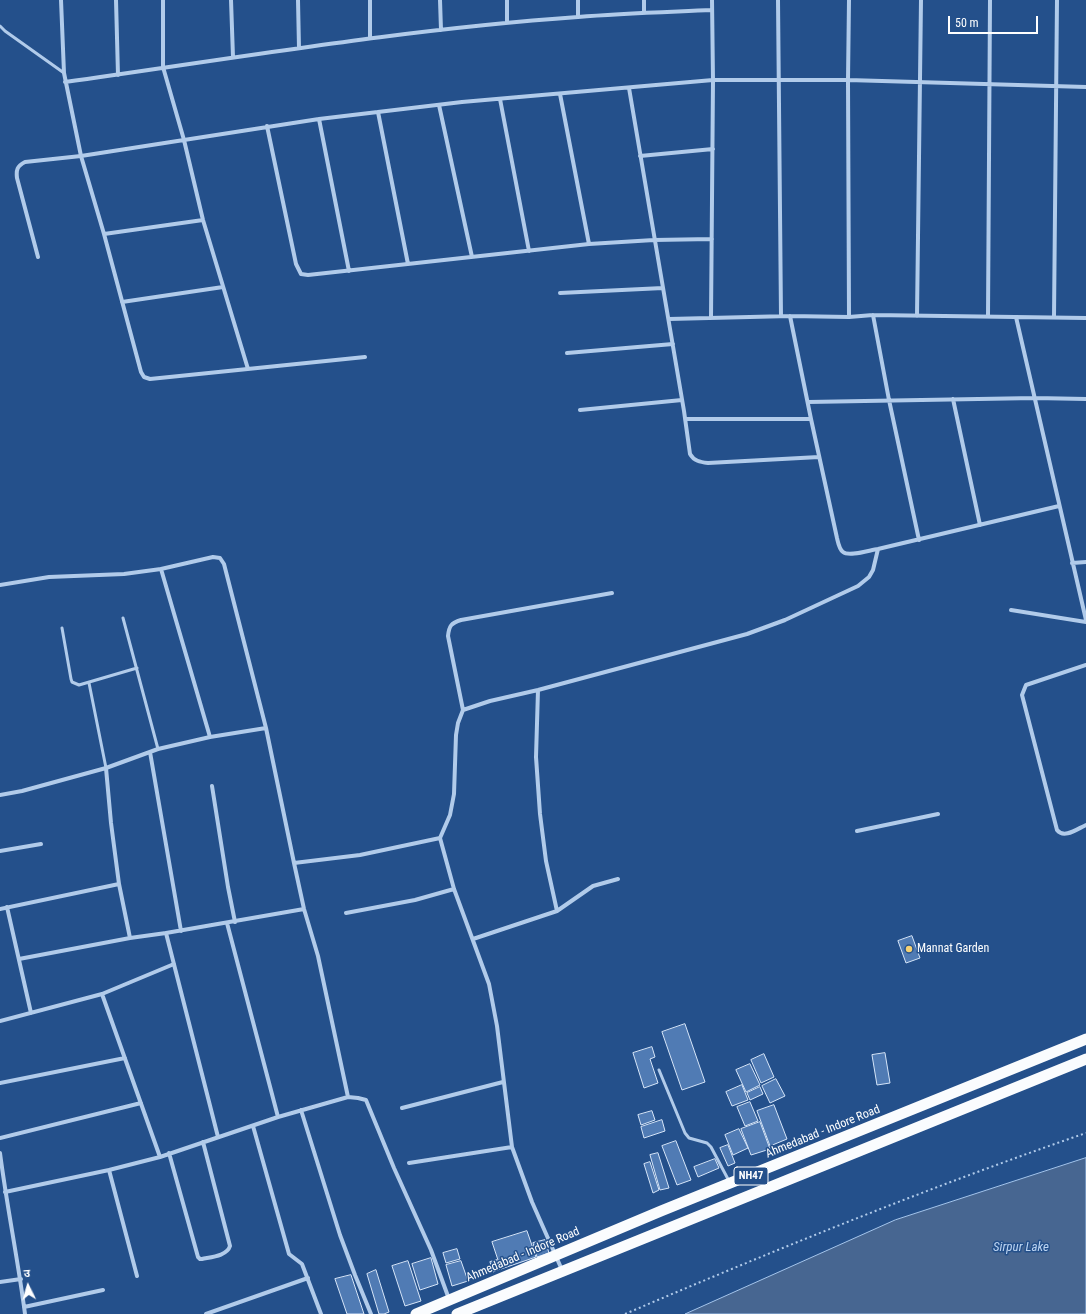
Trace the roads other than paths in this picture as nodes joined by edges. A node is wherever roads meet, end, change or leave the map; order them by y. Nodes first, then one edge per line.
1 (61, 0) edge
2 (116, 0) edge
3 (163, 0) edge
4 (231, 0) edge
5 (298, 0) edge
6 (370, 0) edge
7 (440, 0) edge
8 (507, 0) edge
9 (578, 0) edge
10 (644, 0) edge
11 (712, 0) edge
12 (778, 0) edge
13 (849, 0) edge
14 (921, 0) edge
15 (990, 0) edge
16 (1057, 0) edge
17 (712, 10) junction
18 (644, 13) junction
19 (578, 17) junction
20 (507, 23) junction
21 (0, 26) edge
22 (441, 30) junction
23 (370, 38) junction
24 (299, 48) junction
25 (233, 57) junction
26 (163, 67) junction
27 (64, 73) junction
28 (118, 75) junction
29 (714, 80) junction
30 (778, 80) junction
31 (848, 80) junction
32 (65, 82) junction
33 (919, 82) junction
34 (990, 84) junction
35 (1057, 86) junction
36 (629, 88) junction
37 (1086, 88) edge
38 (560, 94) junction
39 (500, 99) junction
40 (439, 105) junction
41 (378, 112) junction
42 (319, 119) junction
43 (267, 126) junction
44 (184, 140) junction
45 (713, 149) junction
46 (80, 156) junction
47 (640, 156) junction
48 (203, 220) junction
49 (104, 234) junction
50 (712, 239) junction
51 (654, 240) junction
52 (589, 244) junction
53 (529, 251) junction
54 (38, 257) dead end
55 (472, 257) junction
56 (408, 264) junction
57 (349, 271) junction
58 (223, 286) junction
59 (663, 288) junction
60 (560, 293) dead end
61 (122, 302) junction
62 (873, 315) junction
63 (780, 316) junction
64 (790, 316) junction
65 (917, 316) junction
66 (988, 316) junction
67 (849, 317) junction
68 (1016, 317) junction
69 (1054, 317) junction
70 (710, 318) junction
71 (1086, 318) edge
72 (668, 319) junction
73 (673, 344) junction
74 (567, 353) dead end
75 (365, 357) dead end
76 (248, 369) junction
77 (1035, 398) junction
78 (953, 399) junction
79 (1086, 399) edge
80 (682, 400) junction
81 (889, 400) junction
82 (808, 402) junction
83 (580, 410) dead end
84 (685, 419) junction
85 (811, 419) junction
86 (819, 456) junction
87 (1059, 506) junction
88 (980, 525) junction
89 (919, 540) junction
90 (878, 549) junction
91 (1072, 562) junction
92 (1086, 562) edge
93 (160, 569) junction
94 (0, 585) edge
95 (612, 593) dead end
96 (1011, 610) dead end
97 (124, 618) dead end
98 (1086, 621) edge
99 (62, 628) dead end
100 (1086, 665) edge
101 (137, 668) junction
102 (89, 682) junction
103 (538, 690) junction
104 (463, 710) junction
105 (266, 728) junction
106 (210, 737) junction
107 (158, 749) junction
108 (150, 752) junction
109 (106, 768) junction
110 (212, 786) dead end
111 (0, 795) edge
112 (938, 814) dead end
113 (1086, 826) edge
114 (856, 831) dead end
115 (440, 838) junction
116 (41, 844) dead end
117 (0, 851) edge
118 (294, 863) junction
119 (618, 880) dead end
120 (119, 884) junction
121 (454, 889) junction
122 (7, 907) junction
123 (0, 909) edge
124 (304, 909) junction
125 (557, 911) junction
126 (346, 913) dead end
127 (235, 922) junction
128 (227, 923) junction
129 (181, 931) junction
130 (166, 933) junction
131 (130, 938) junction
132 (473, 939) junction
133 (19, 959) junction
134 (174, 964) junction
135 (102, 994) junction
136 (31, 1013) junction
137 (0, 1021) edge
138 (1086, 1039) edge
139 (125, 1058) junction
140 (1086, 1059) edge
141 (659, 1070) dead end
142 (503, 1082) junction
143 (0, 1083) edge
144 (348, 1097) junction
145 (141, 1103) junction
146 (402, 1108) dead end
147 (301, 1110) junction
148 (278, 1117) junction
149 (253, 1126) junction
150 (218, 1137) junction
151 (0, 1138) edge
152 (202, 1142) junction
153 (512, 1147) junction
154 (0, 1153) edge
155 (169, 1153) junction
156 (160, 1156) junction
157 (409, 1163) dead end
158 (109, 1170) junction
159 (730, 1184) junction
160 (5, 1192) junction
161 (555, 1255) junction
162 (563, 1272) junction
163 (137, 1276) dead end
164 (308, 1278) junction
165 (21, 1279) junction
166 (0, 1282) edge
167 (103, 1290) dead end
168 (449, 1300) junction
169 (24, 1307) junction
170 (25, 1314) edge
171 (206, 1314) edge
172 (321, 1314) edge
173 (371, 1314) edge
174 (416, 1314) edge
175 (458, 1314) edge

1 - 27 street
2 - 28 street
3 - 26 street
4 - 25 street
5 - 24 street
6 - 23 street
7 - 22 street
8 - 20 street
9 - 19 street
10 - 18 street
11 - 17 street
12 - 30 street
13 - 31 street
14 - 33 street
15 - 34 street
16 - 35 street
17 - 18 street
17 - 29 street
18 - 19 street
19 - 20 street
20 - 22 street
21 - 27 lane
22 - 23 street
23 - 24 street
24 - 25 street
25 - 26 street
26 - 28 street
26 - 44 street
27 - 32 street
28 - 32 street
29 - 30 street
29 - 36 street
29 - 45 street
30 - 31 street
30 - 63 street
31 - 33 street
31 - 67 street
32 - 46 street
33 - 34 street
33 - 65 street
34 - 35 street
34 - 66 street
35 - 37 street
35 - 69 street
36 - 38 street
36 - 47 street
38 - 39 street
38 - 52 street
39 - 40 street
39 - 53 street
40 - 41 street
40 - 55 street
41 - 42 street
41 - 56 street
42 - 43 street
42 - 57 street
43 - 44 street
43 - 57 street
44 - 46 street
44 - 48 street
45 - 47 street
45 - 50 street
46 - 49 street
46 - 54 street
47 - 51 street
48 - 49 street
48 - 58 street
49 - 61 street
50 - 51 street
50 - 70 street
51 - 52 street
51 - 59 street
52 - 53 street
53 - 55 street
55 - 56 street
56 - 57 street
58 - 61 street
58 - 76 street
59 - 60 street
59 - 72 street
61 - 76 street
62 - 65 street
62 - 67 street
62 - 81 street
63 - 64 street
63 - 70 street
64 - 67 street
64 - 82 street
65 - 66 street
66 - 68 street
68 - 69 street
68 - 77 street
69 - 71 street
70 - 72 street
72 - 73 street
73 - 74 street
73 - 80 street
75 - 76 street
77 - 78 street
77 - 79 street
77 - 87 street
78 - 81 street
78 - 88 street
80 - 83 street
80 - 84 street
81 - 82 street
81 - 89 street
82 - 85 street
84 - 85 street
84 - 86 street
85 - 86 street
86 - 90 street
87 - 88 street
87 - 91 street
88 - 89 street
89 - 90 street
90 - 103 street
91 - 92 street
91 - 98 street
93 - 94 street
93 - 105 street
93 - 106 street
95 - 104 street
96 - 98 street
97 - 101 lane
99 - 102 lane
100 - 113 street
101 - 102 lane
101 - 107 lane
102 - 109 lane
103 - 104 street
103 - 125 street
104 - 115 street
105 - 106 street
105 - 118 street
106 - 107 street
107 - 108 street
108 - 109 street
108 - 129 street
109 - 111 street
109 - 120 street
110 - 127 street
112 - 114 street
115 - 118 street
115 - 121 street
116 - 117 street
118 - 124 street
119 - 125 street
120 - 122 street
120 - 131 street
121 - 126 street
121 - 132 street
122 - 123 street
122 - 133 street
124 - 127 street
124 - 144 street
125 - 132 street
127 - 128 street
128 - 129 street
128 - 148 street
129 - 130 street
130 - 131 street
130 - 134 street
131 - 133 street
132 - 142 street
133 - 136 street
134 - 135 street
134 - 150 street
135 - 136 street
135 - 139 street
136 - 137 street
138 - 159 highway, Ahmedabad - Indore Road / NH47
139 - 143 street
139 - 145 street
140 - 162 highway, NH47
141 - 159 lane
142 - 146 street
142 - 153 street
144 - 147 street
144 - 168 street
145 - 151 street
145 - 156 street
147 - 148 street
147 - 173 street
148 - 149 street
149 - 150 street
149 - 164 street
150 - 152 street
152 - 155 street
152 - 155 street
153 - 157 street
153 - 161 street
154 - 160 street
155 - 156 street
156 - 158 street
158 - 160 street
158 - 163 street
159 - 161 highway, Ahmedabad - Indore Road / NH47
160 - 165 street
161 - 162 street
161 - 168 highway, Ahmedabad - Indore Road / NH47
162 - 175 highway, NH47
164 - 171 street
164 - 172 street
165 - 166 street
165 - 169 street
167 - 169 street
168 - 174 highway, Ahmedabad - Indore Road / NH47
169 - 170 street

